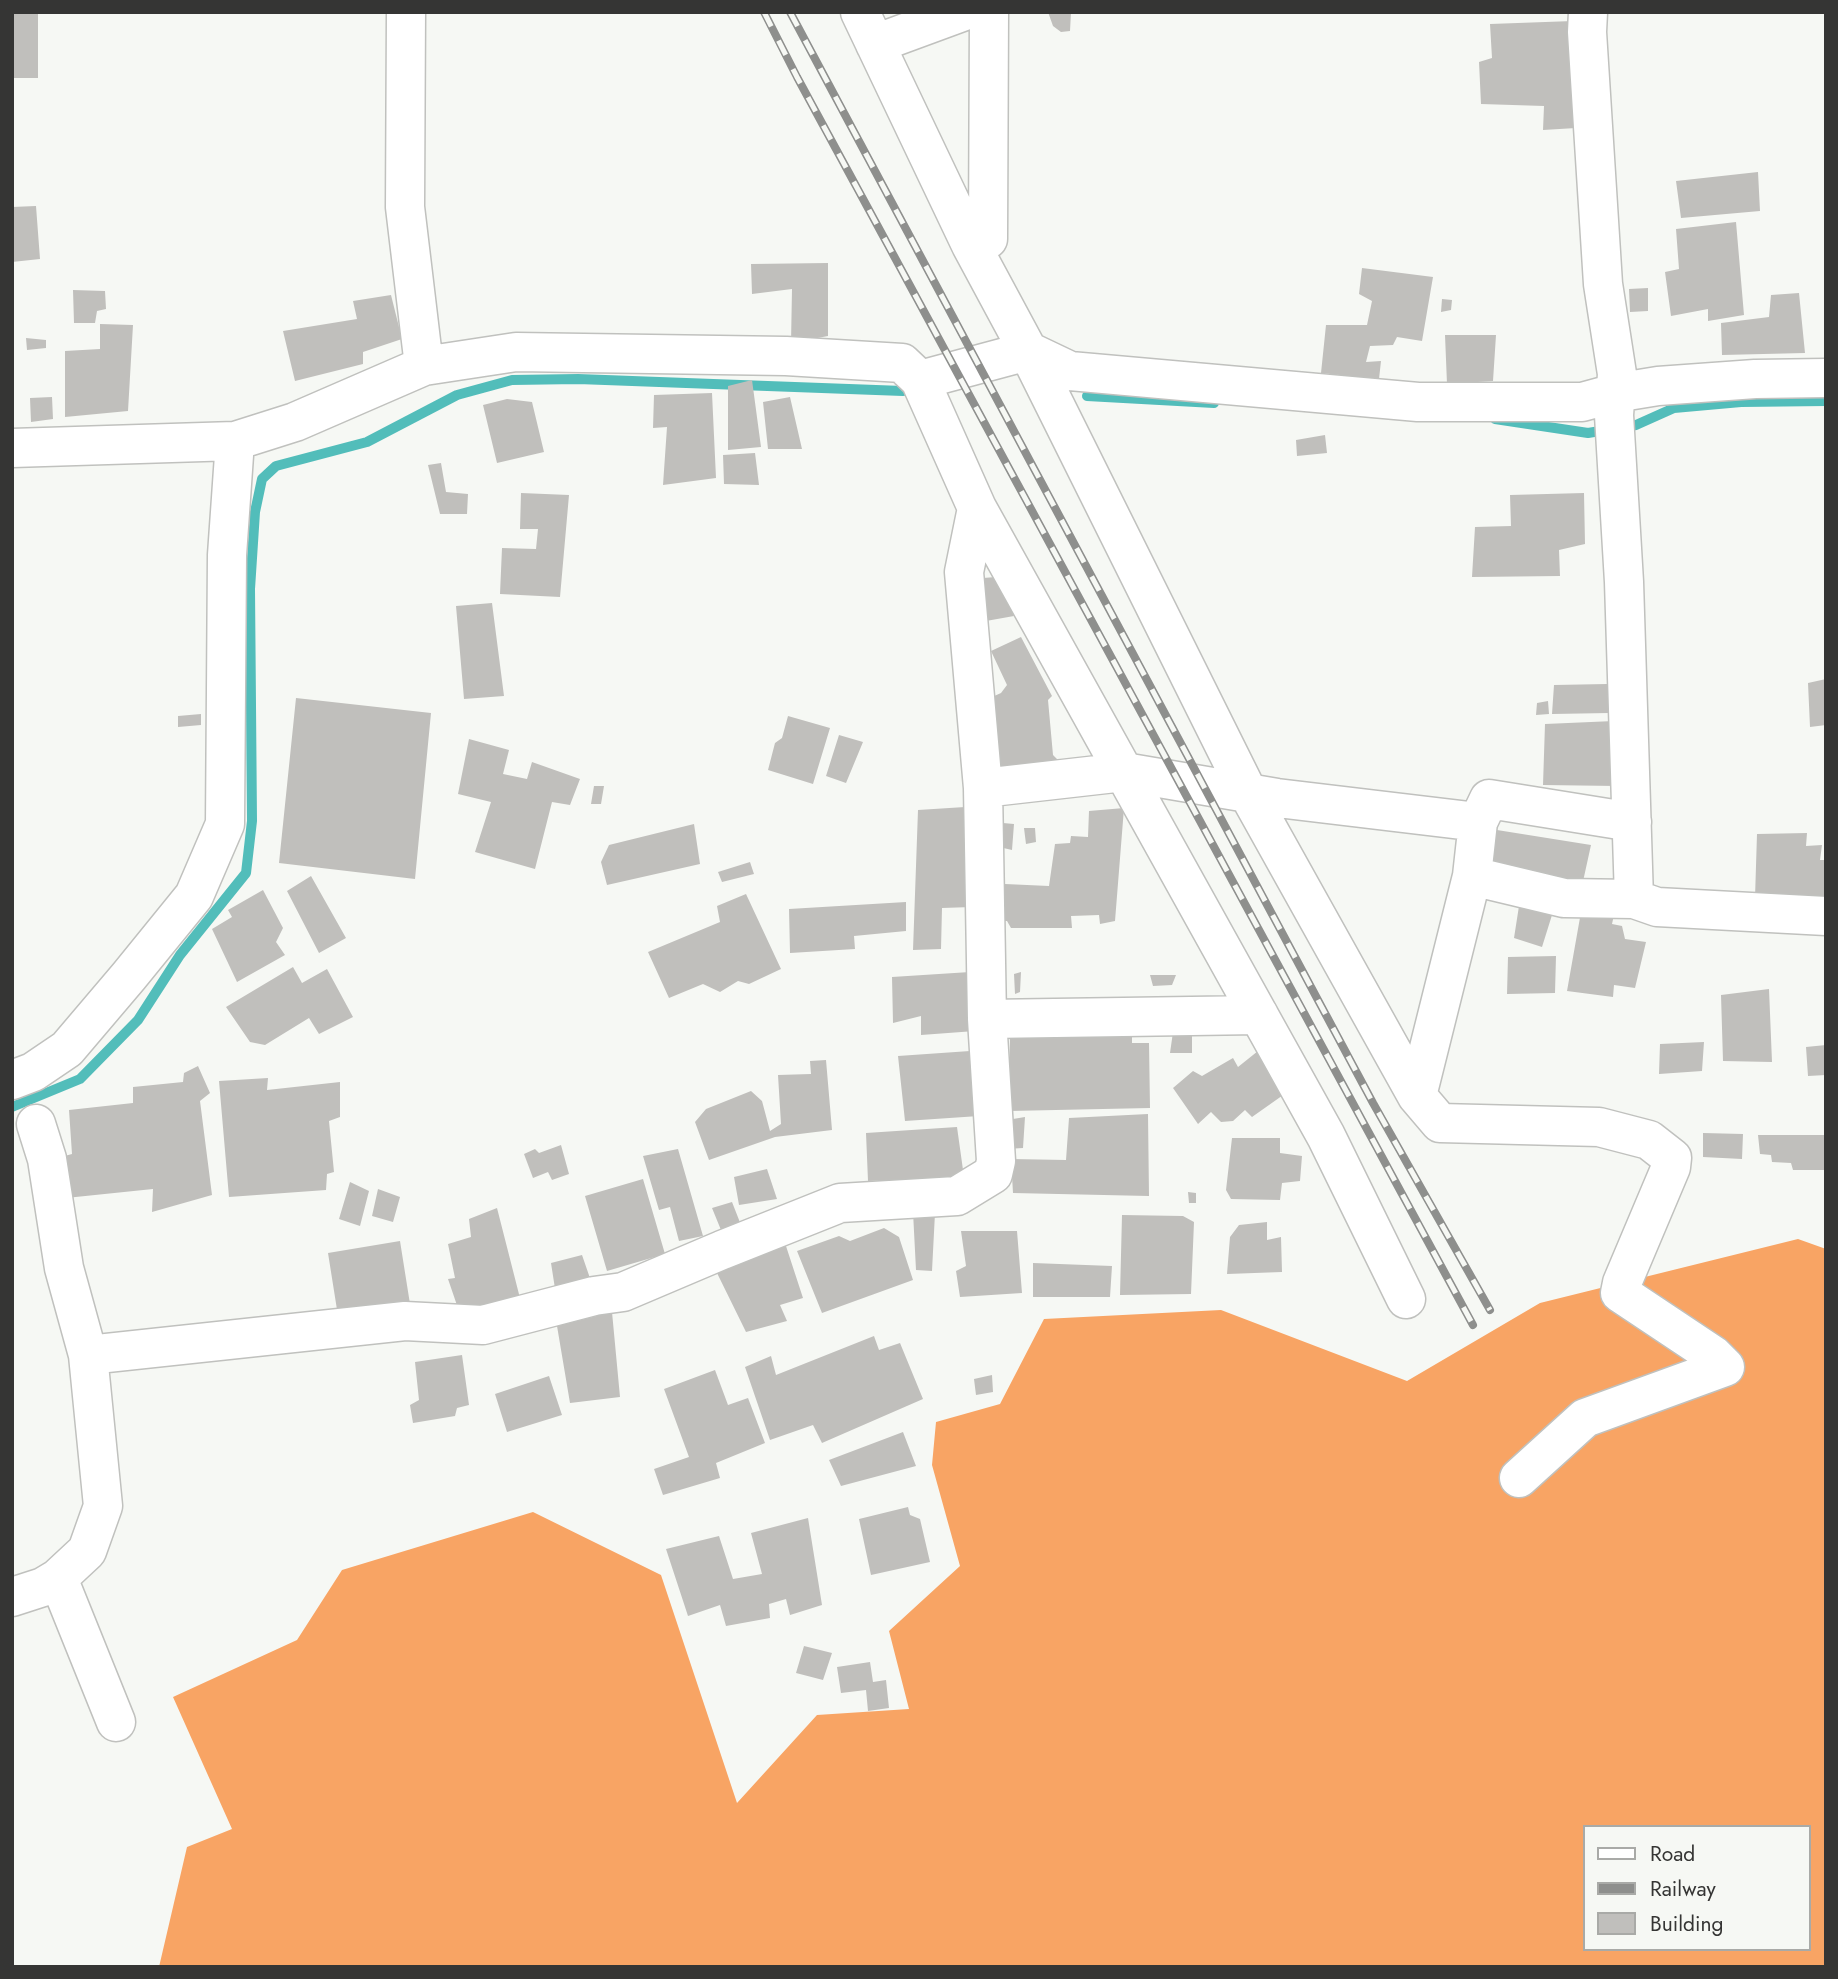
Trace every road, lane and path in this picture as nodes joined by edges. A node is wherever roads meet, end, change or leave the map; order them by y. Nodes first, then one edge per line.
1 (406, 12) edge
2 (962, 12) edge
3 (989, 12) edge
4 (1588, 12) edge
5 (868, 28) edge
6 (971, 245) junction
7 (1028, 351) junction
8 (424, 366) junction
9 (1826, 378) edge
10 (920, 380) junction
11 (1615, 417) junction
12 (235, 441) junction
13 (12, 448) edge
14 (976, 508) junction
15 (1124, 772) junction
16 (983, 788) junction
17 (1248, 793) junction
18 (1478, 822) junction
19 (1632, 822) junction
20 (1472, 876) junction
21 (1634, 899) junction
22 (1826, 916) edge
23 (1259, 1015) junction
24 (987, 1019) junction
25 (1417, 1096) junction
26 (29, 1103) edge
27 (1406, 1299) dead end
28 (88, 1355) junction
29 (1519, 1478) dead end
30 (58, 1578) junction
31 (12, 1597) edge
32 (116, 1722) dead end

1 - 8 street
2 - 5 street
3 - 6 street
4 - 11 street
5 - 6 street
6 - 7 street
7 - 10 street
7 - 11 street
7 - 17 street
8 - 10 street
8 - 12 street
9 - 11 street
10 - 14 street
11 - 19 street
12 - 13 street
12 - 26 street
14 - 15 street
14 - 16 street
15 - 16 street
15 - 17 street
15 - 23 street
16 - 24 street
17 - 18 street
17 - 25 street
18 - 19 street
18 - 20 street
19 - 21 street
20 - 21 street
20 - 25 street
21 - 22 street
23 - 24 street
23 - 27 street
24 - 28 street
25 - 29 street
26 - 28 street
28 - 30 street
30 - 31 street
30 - 32 street

